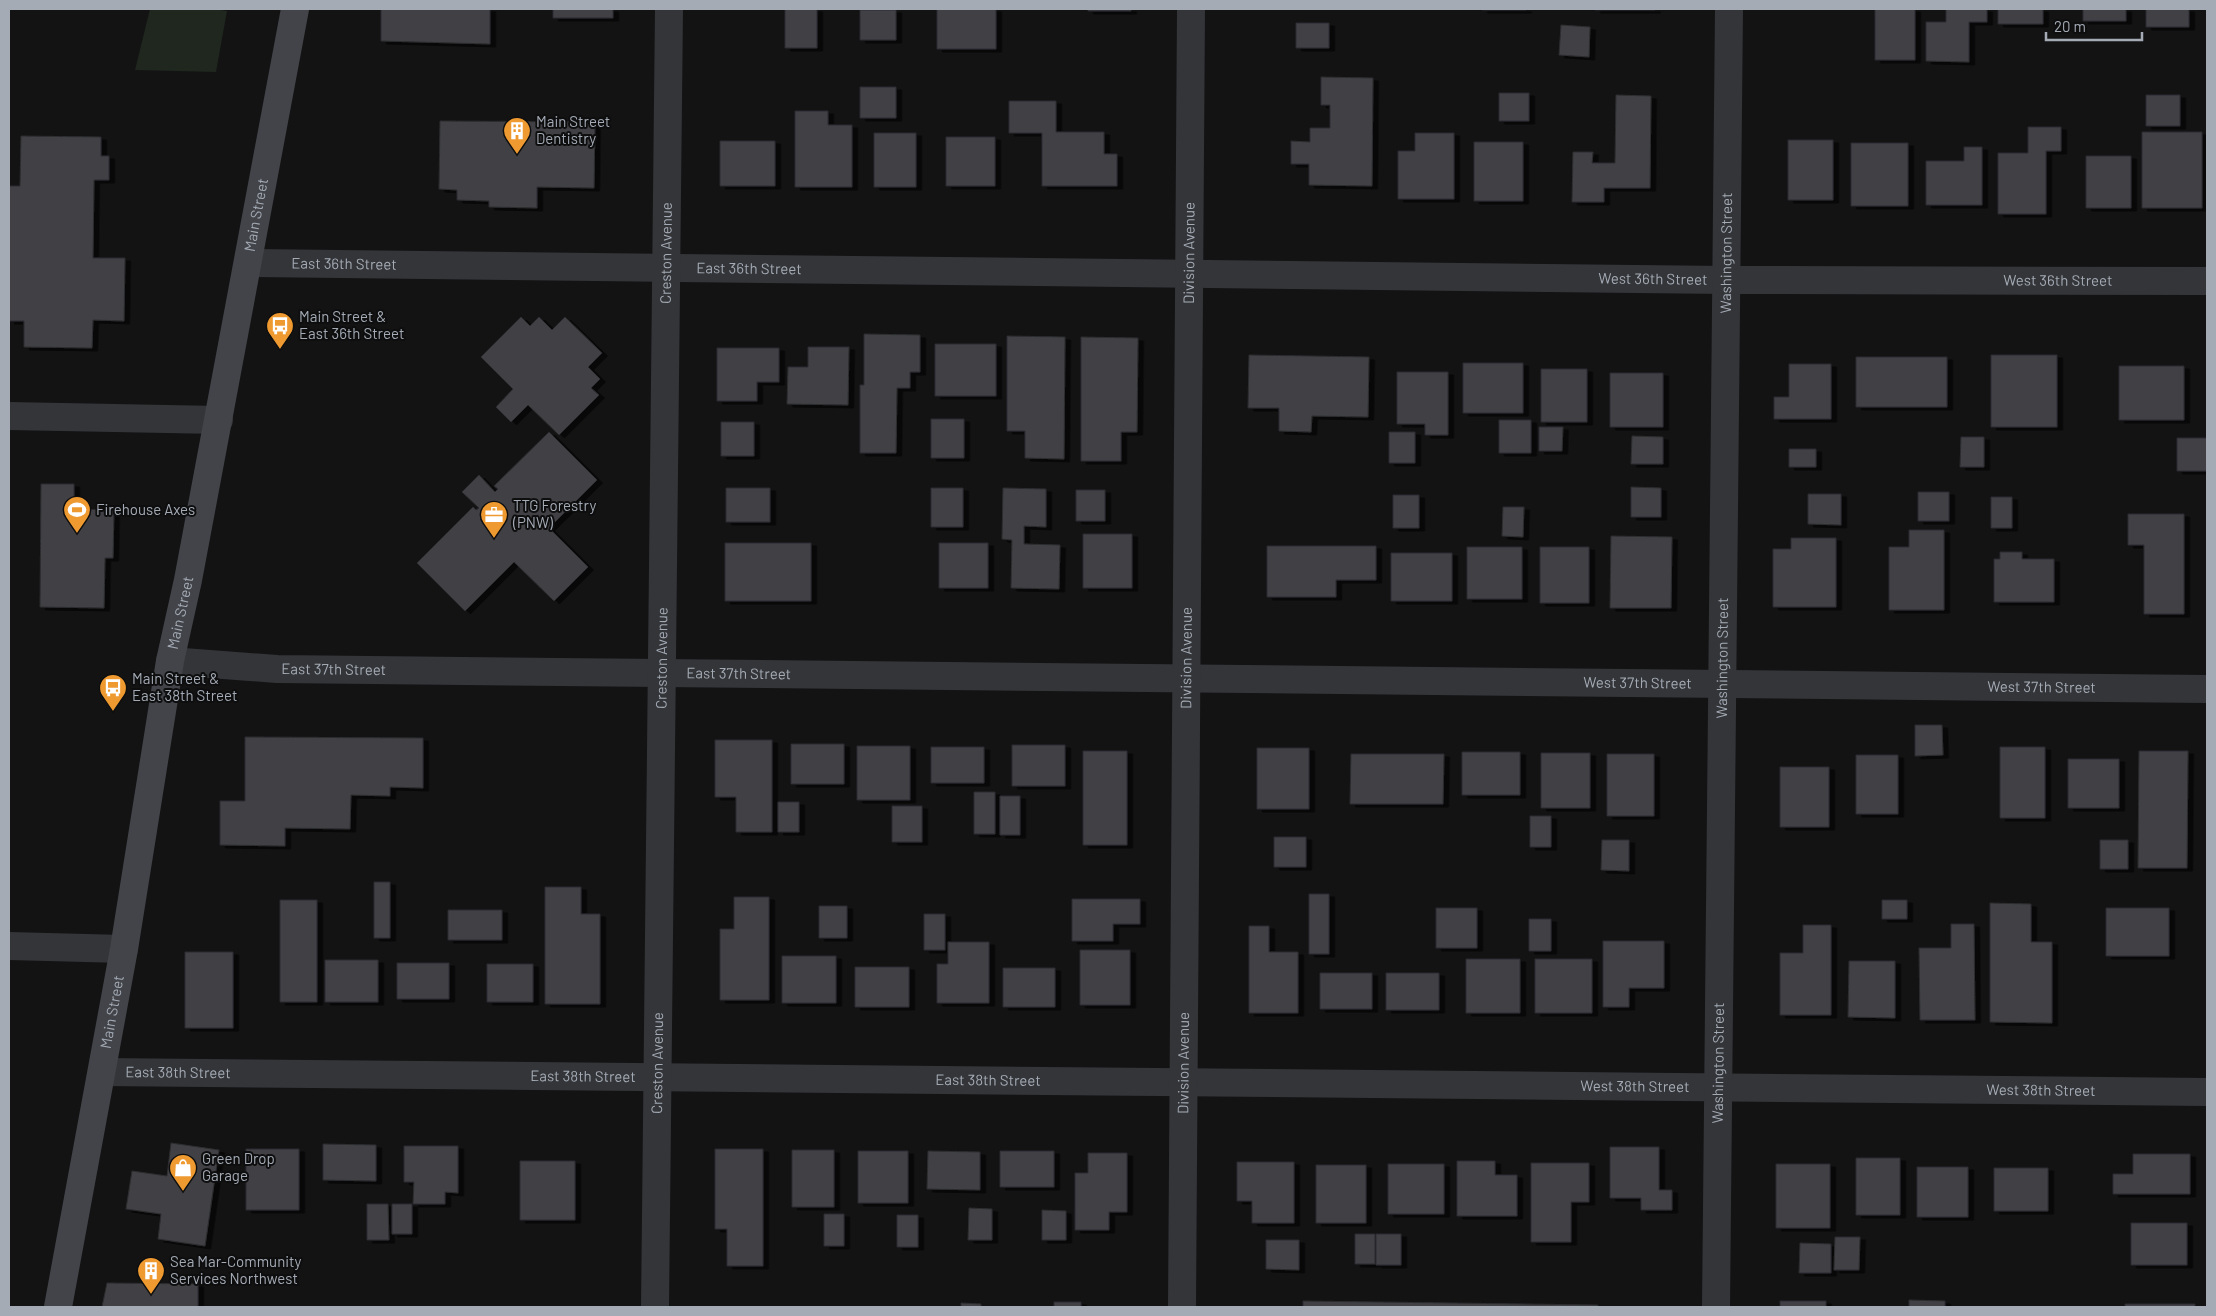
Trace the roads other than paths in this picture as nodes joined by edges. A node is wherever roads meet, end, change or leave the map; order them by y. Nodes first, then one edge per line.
1 (296, 9) edge
2 (668, 9) edge
3 (1191, 9) edge
4 (1729, 9) edge
5 (248, 263) junction
6 (666, 269) junction
7 (1190, 274) junction
8 (1726, 280) junction
9 (2207, 281) edge
10 (9, 416) edge
11 (219, 420) junction
12 (170, 661) junction
13 (662, 672) junction
14 (1186, 678) junction
15 (1722, 683) junction
16 (2207, 689) edge
17 (9, 946) edge
18 (124, 949) junction
19 (103, 1072) junction
20 (658, 1077) junction
21 (1184, 1082) junction
22 (1718, 1087) junction
23 (2207, 1092) edge
24 (58, 1307) edge
25 (656, 1307) edge
26 (1182, 1307) edge
27 (1716, 1307) edge

1 - 5 main road, Main Street
2 - 6 street, Creston Avenue
3 - 7 street, Division Avenue
4 - 8 street, Washington Street
5 - 6 street, East 36th Street
5 - 11 main road, Main Street
6 - 7 street, East 36th Street
6 - 13 street, Creston Avenue
7 - 8 street, West 36th Street
7 - 14 street, Division Avenue
8 - 9 street, West 36th Street
8 - 15 street, Washington Street
10 - 11 street
11 - 12 main road, Main Street
12 - 13 street, East 37th Street
12 - 18 main road, Main Street
13 - 14 street, East 37th Street
13 - 20 street, Creston Avenue
14 - 15 street, West 37th Street
14 - 21 street, Division Avenue
15 - 16 street, West 37th Street
15 - 22 street, Washington Street
17 - 18 street
18 - 19 main road, Main Street
19 - 20 street, East 38th Street
19 - 24 main road, Main Street
20 - 21 street, East 38th Street
20 - 25 street, Creston Avenue
21 - 22 street, West 38th Street
21 - 26 street, Division Avenue
22 - 23 street, West 38th Street
22 - 27 street, Washington Street

